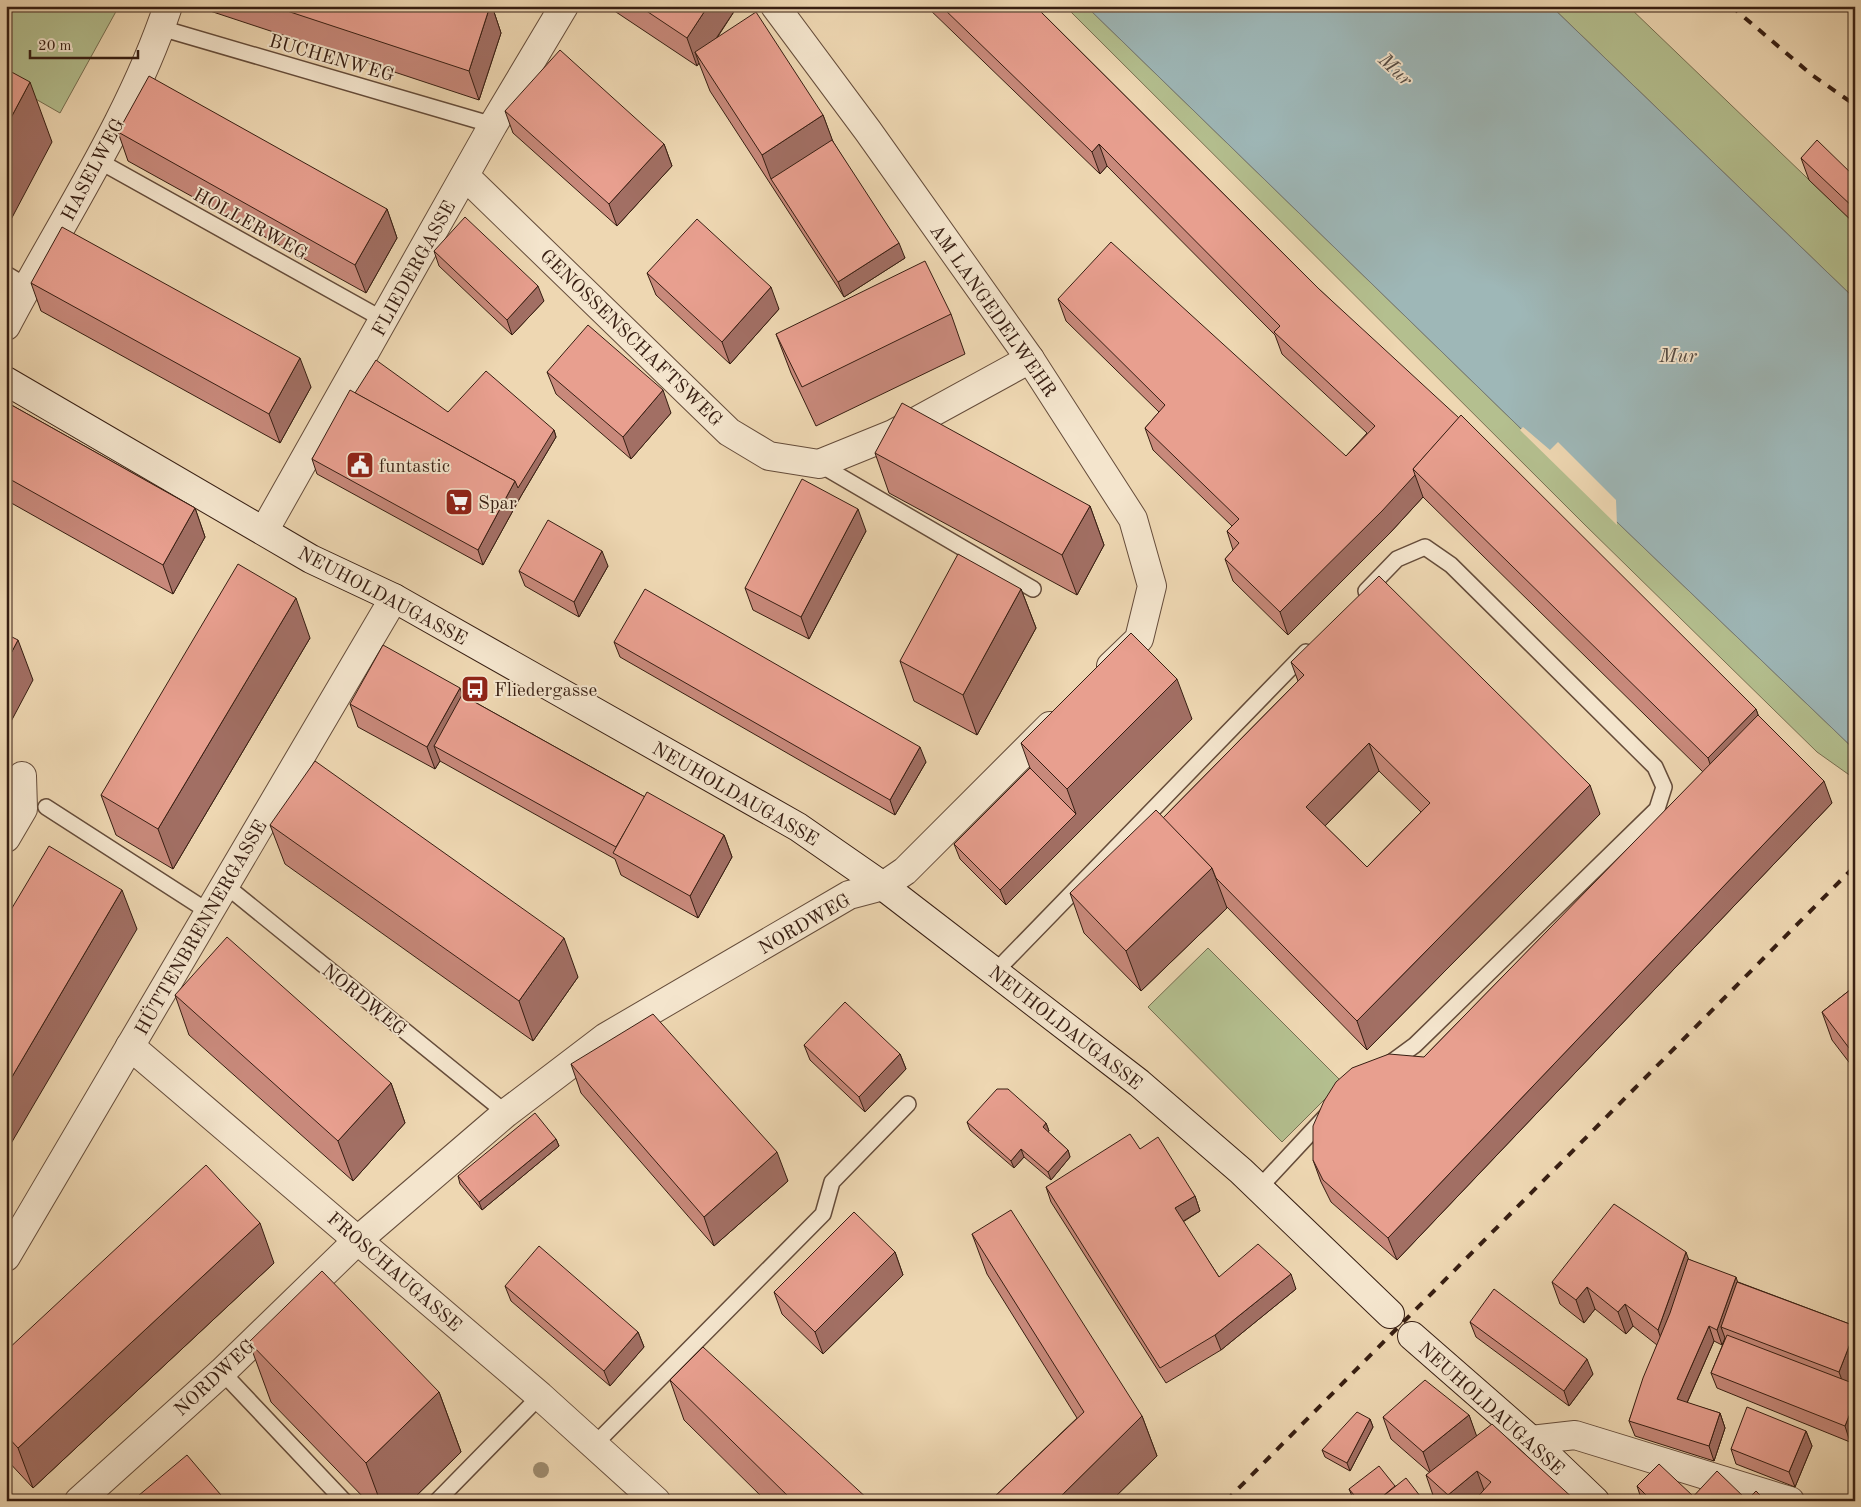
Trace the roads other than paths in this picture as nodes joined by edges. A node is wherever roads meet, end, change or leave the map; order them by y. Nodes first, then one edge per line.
1 (564, 6) edge
2 (775, 6) edge
3 (164, 17) edge
4 (493, 125) junction
5 (99, 162) junction
6 (465, 176) junction
7 (17, 280) edge
8 (384, 320) junction
9 (6, 326) edge
10 (1030, 359) junction
11 (6, 381) edge
12 (819, 464) junction
13 (264, 531) junction
14 (1032, 589) dead end
15 (394, 598) junction
16 (1355, 602) edge
17 (1314, 644) edge
18 (1095, 682) edge
19 (1067, 710) edge
20 (14, 772) edge
21 (46, 807) dead end
22 (6, 838) edge
23 (225, 885) junction
24 (883, 886) junction
25 (209, 912) junction
26 (995, 972) junction
27 (130, 1046) junction
28 (1371, 1078) edge
29 (908, 1104) dead end
30 (1334, 1108) edge
31 (506, 1113) junction
32 (1259, 1188) junction
33 (358, 1240) junction
34 (10, 1242) edge
35 (1390, 1314) dead end
36 (1412, 1336) dead end
37 (222, 1372) junction
38 (540, 1396) junction
39 (1531, 1440) junction
40 (594, 1445) junction
41 (79, 1501) edge
42 (344, 1501) edge
43 (437, 1501) edge
44 (656, 1501) edge
45 (1595, 1501) edge
46 (1790, 1501) edge

1 - 4 street, FLIEDERGASSE
2 - 10 street, AM LANGEDELWEHR
3 - 4 lane, BUCHENWEG
3 - 5 street, HASELWEG
4 - 6 street, FLIEDERGASSE
5 - 7 street, HASELWEG
5 - 8 lane, HOLLERWEG
6 - 8 street, FLIEDERGASSE
6 - 12 street, GENOSSENSCHAFTSWEG
7 - 9 street, HASELWEG
8 - 13 street, FLIEDERGASSE
10 - 12 street
10 - 18 street, AM LANGEDELWEHR
11 - 13 street, NEUHOLDAUGASSE
12 - 14 lane, GENOSSENSCHAFTSWEG
13 - 15 street, NEUHOLDAUGASSE
15 - 23 street, HÜTTENBRENNERGASSE
15 - 24 street, NEUHOLDAUGASSE
16 - 28 lane
17 - 26 lane
19 - 24 street, NORDWEG
20 - 22 street
21 - 25 lane
23 - 25 street, HÜTTENBRENNERGASSE
23 - 31 lane, NORDWEG
24 - 26 street, NEUHOLDAUGASSE
24 - 31 street, NORDWEG
25 - 27 street, HÜTTENBRENNERGASSE
26 - 32 street, NEUHOLDAUGASSE
27 - 33 street, FROSCHAUGASSE
27 - 34 street, HÜTTENBRENNERGASSE
29 - 40 lane
30 - 32 lane
31 - 33 street, NORDWEG
32 - 35 street, NEUHOLDAUGASSE
33 - 37 street, NORDWEG
33 - 38 street, FROSCHAUGASSE
36 - 39 street, NEUHOLDAUGASSE
37 - 41 street, NORDWEG
37 - 42 lane
38 - 40 street, FROSCHAUGASSE
38 - 43 lane
39 - 45 street, NEUHOLDAUGASSE
39 - 46 street
40 - 44 street, FROSCHAUGASSE

